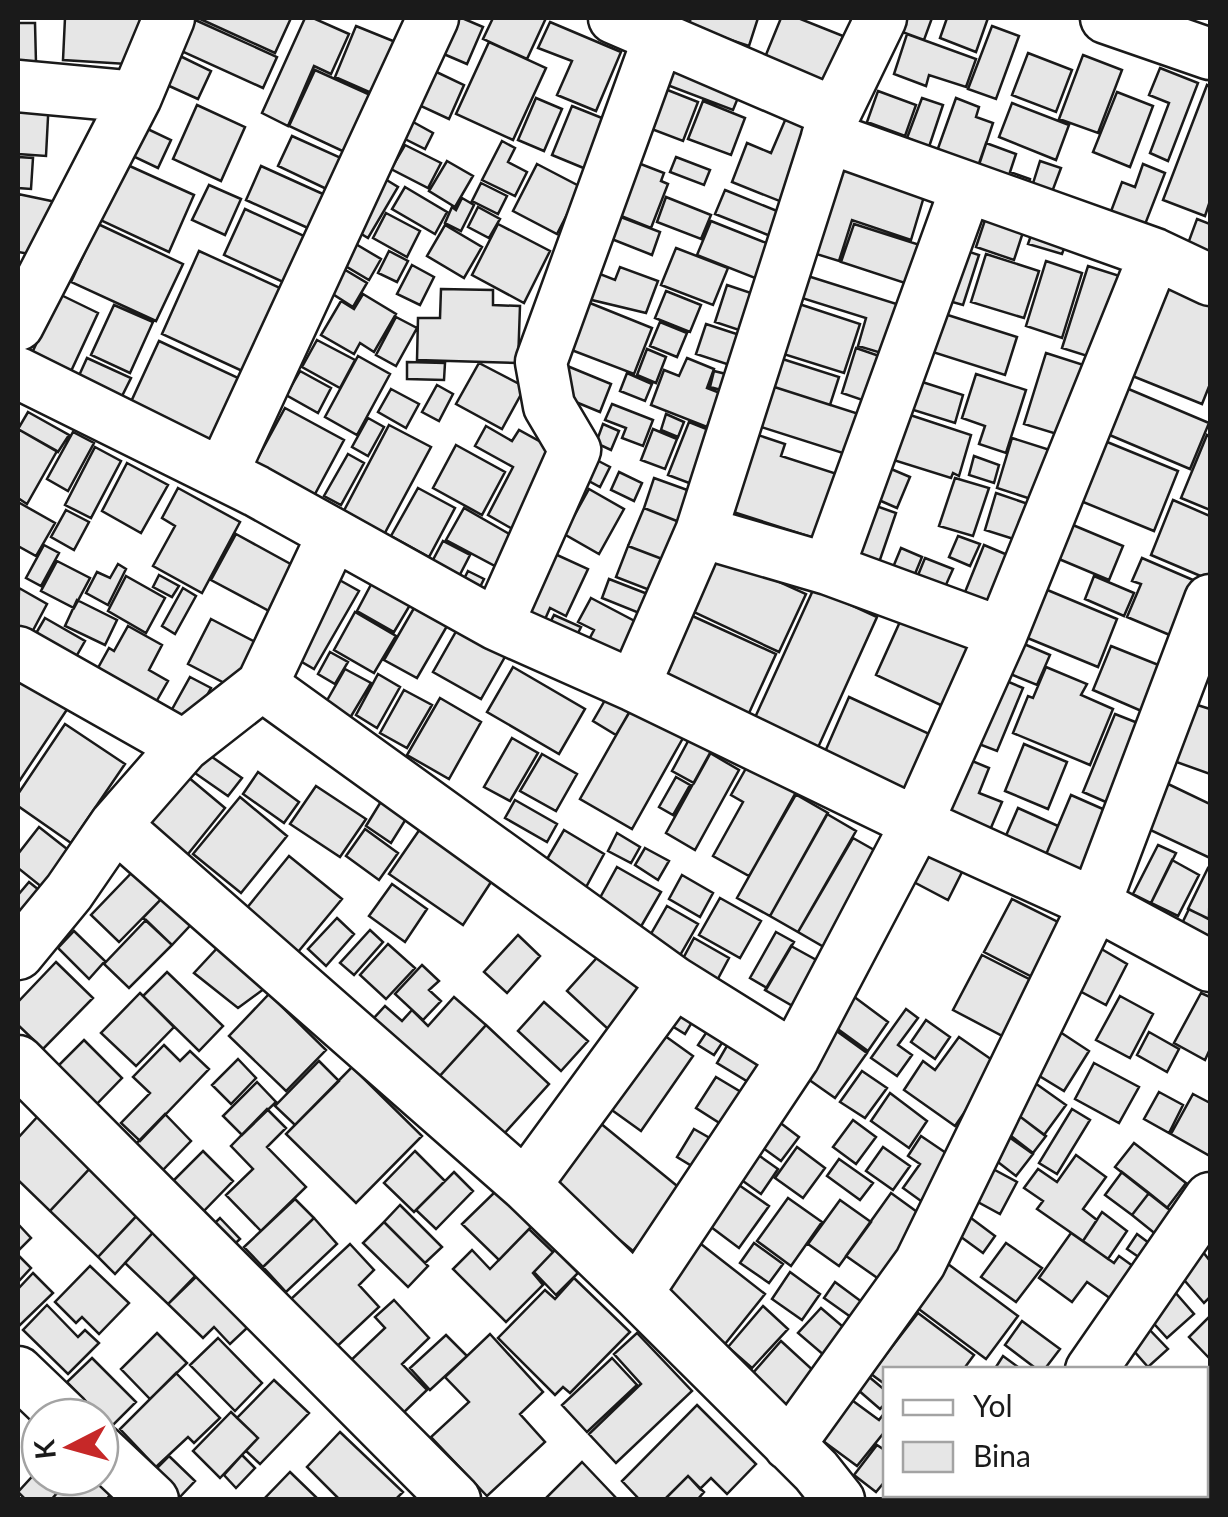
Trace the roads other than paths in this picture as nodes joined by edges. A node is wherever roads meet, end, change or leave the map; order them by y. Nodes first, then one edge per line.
1 (169, 18) edge
2 (432, 18) edge
3 (882, 18) edge
4 (1106, 18) edge
5 (636, 27) edge
6 (1210, 54) edge
7 (18, 86) edge
8 (136, 97) junction
9 (831, 125) junction
10 (966, 188) junction
11 (1154, 254) junction
12 (1210, 280) edge
13 (18, 325) edge
14 (18, 373) edge
15 (222, 474) junction
16 (701, 532) junction
17 (333, 536) junction
18 (828, 570) junction
19 (1210, 600) edge
20 (497, 625) junction
21 (1002, 633) junction
22 (18, 652) edge
23 (262, 685) junction
24 (634, 686) junction
25 (184, 746) junction
26 (916, 823) junction
27 (115, 825) junction
28 (1095, 904) junction
29 (18, 954) edge
30 (1210, 966) edge
31 (674, 982) junction
32 (794, 1057) junction
33 (18, 1061) edge
34 (525, 1185) junction
35 (1210, 1198) edge
36 (638, 1293) junction
37 (1093, 1367) edge
38 (18, 1372) edge
39 (44, 1397) edge
40 (120, 1469) edge
41 (807, 1479) edge
42 (152, 1500) edge
43 (455, 1500) edge

1 - 8 street
2 - 15 street
3 - 9 street
4 - 6 street
5 - 9 street
5 - 20 street
7 - 8 street
8 - 13 street
9 - 10 street
9 - 16 street
10 - 11 street
10 - 18 street
11 - 12 street
11 - 21 street
14 - 15 street
15 - 17 street
16 - 18 street
16 - 24 street
17 - 20 street
17 - 23 street
18 - 21 street
19 - 28 street
20 - 24 street
21 - 26 street
22 - 25 street
23 - 25 street
23 - 31 street
24 - 26 street
25 - 27 street
26 - 28 street
26 - 32 street
27 - 29 street
27 - 34 street
28 - 30 street
28 - 41 street
31 - 32 street
31 - 34 street
32 - 36 street
33 - 43 street
34 - 36 street
35 - 37 street
36 - 41 street
38 - 39 street
40 - 42 street

